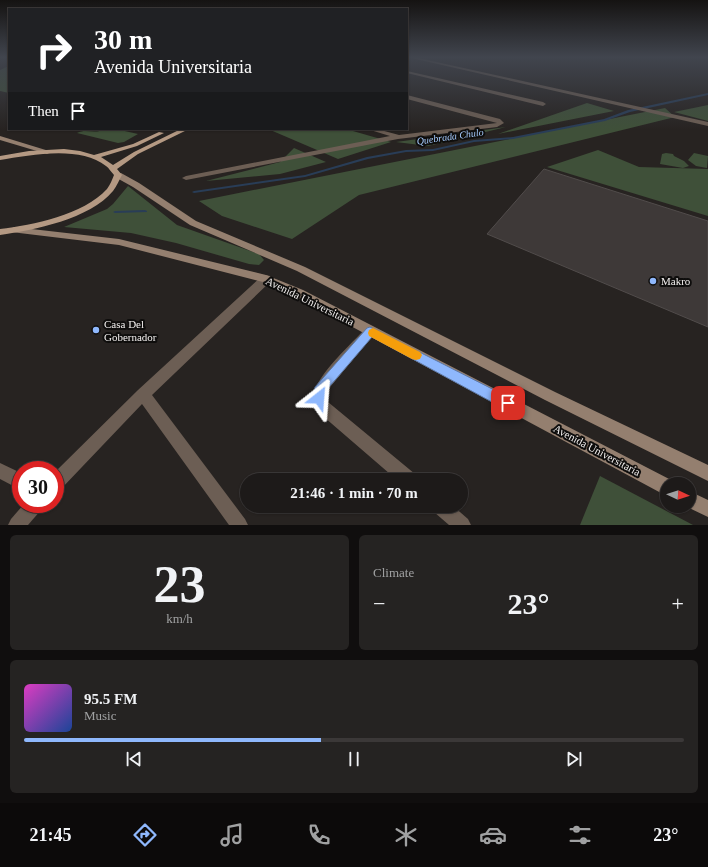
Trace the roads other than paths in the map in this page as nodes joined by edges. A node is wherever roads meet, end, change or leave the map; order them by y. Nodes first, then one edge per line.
1 (447, 82) edge
2 (520, 82) edge
3 (408, 97) edge
4 (543, 104) dead end
5 (708, 124) edge
6 (168, 130) edge
7 (184, 130) edge
8 (374, 130) edge
9 (398, 137) junction
10 (0, 138) edge
11 (47, 152) junction
12 (94, 157) junction
13 (0, 158) edge
14 (116, 171) junction
15 (186, 178) dead end
16 (14, 230) junction
17 (0, 232) edge
18 (266, 279) junction
19 (370, 331) junction
20 (143, 394) junction
21 (0, 471) edge
22 (708, 472) edge
23 (401, 473) edge
24 (64, 474) edge
25 (12, 477) edge
26 (660, 483) edge
27 (696, 502) edge
28 (708, 508) edge
29 (28, 513) edge
30 (448, 513) edge
31 (17, 525) edge
32 (239, 525) edge
33 (462, 525) edge

1 - 4 street
2 - 5 street
3 - 9 street
6 - 12 main road
7 - 14 main road
8 - 9 street
9 - 15 street
10 - 11 main road
11 - 12 main road
11 - 13 main road
12 - 14 main road
14 - 16 main road
14 - 22 main road
16 - 17 main road
16 - 18 main road, Avenida Universitaria
18 - 19 main road, Avenida Universitaria
18 - 20 street
19 - 23 street
19 - 26 main road, Avenida Universitaria
20 - 24 street
20 - 32 street
21 - 25 street
27 - 28 main road
29 - 31 street
30 - 33 street

